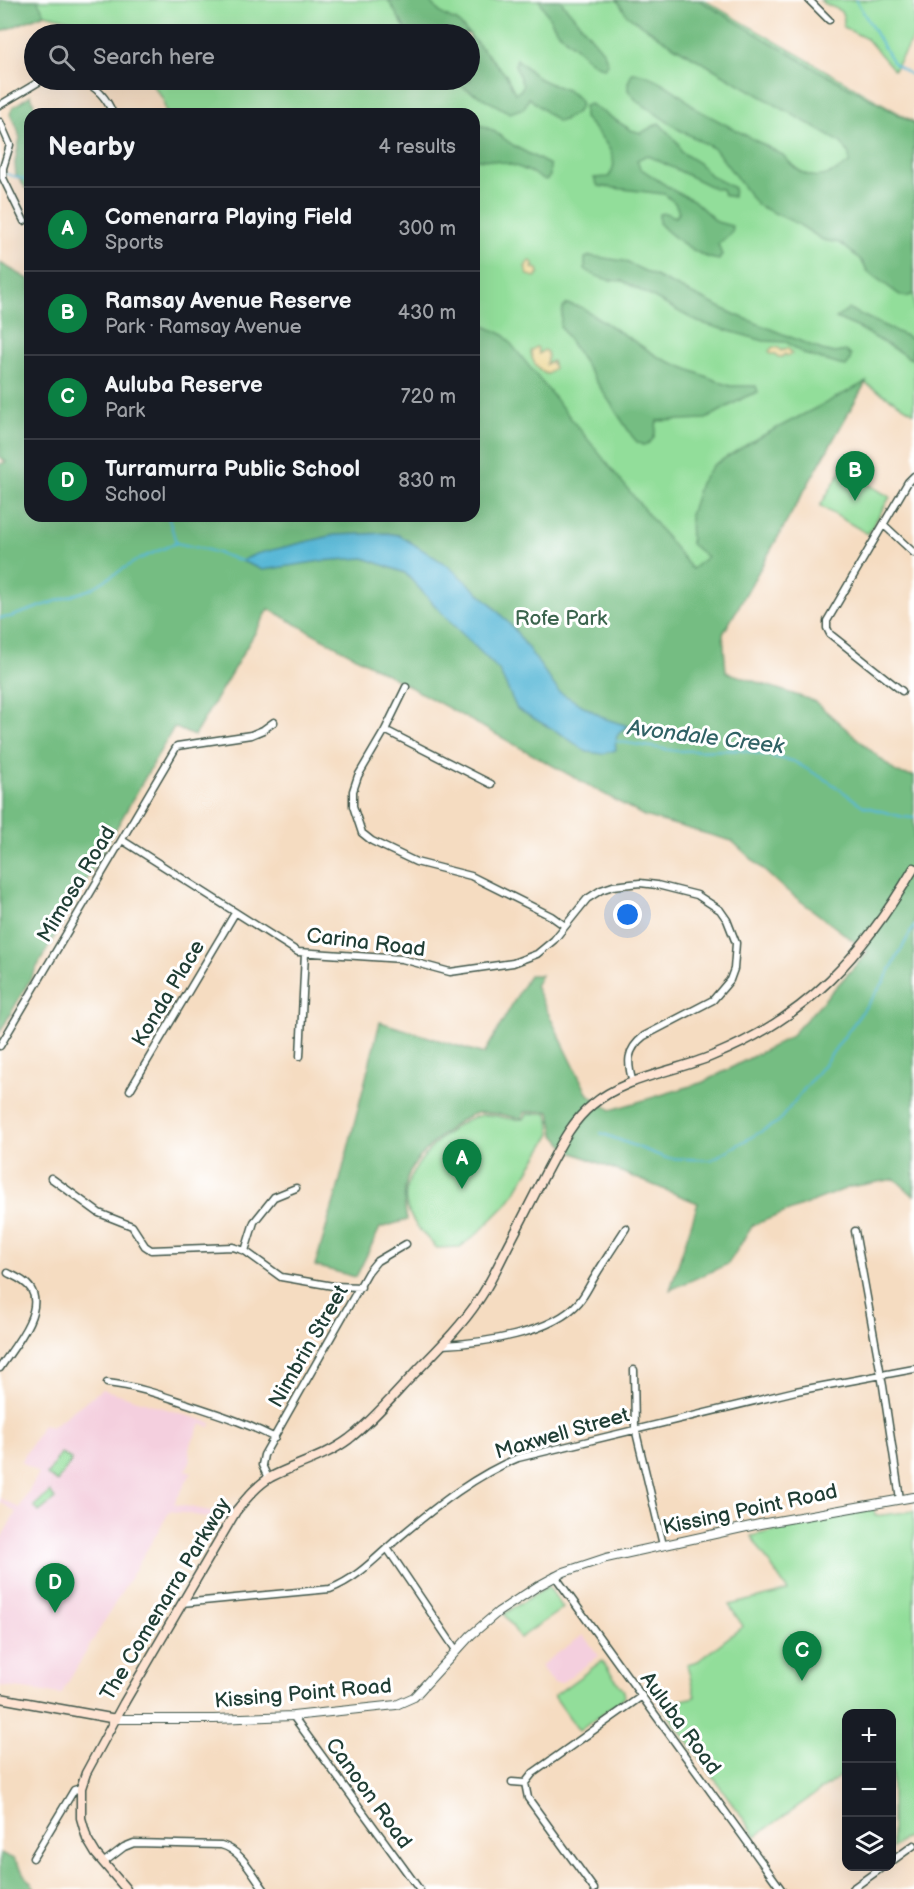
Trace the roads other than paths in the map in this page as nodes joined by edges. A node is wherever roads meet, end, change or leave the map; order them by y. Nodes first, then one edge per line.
1 (809, 0) edge
2 (829, 20) dead end
3 (25, 90) edge
4 (97, 90) edge
5 (0, 105) edge
6 (110, 108) edge
7 (0, 122) edge
8 (24, 221) dead end
9 (914, 476) edge
10 (884, 525) junction
11 (914, 553) edge
12 (406, 687) dead end
13 (902, 692) dead end
14 (274, 722) dead end
15 (385, 730) junction
16 (491, 784) dead end
17 (122, 840) junction
18 (914, 868) edge
19 (235, 913) junction
20 (565, 926) junction
21 (305, 953) junction
22 (0, 1046) edge
23 (300, 1056) dead end
24 (633, 1083) junction
25 (130, 1090) dead end
26 (51, 1178) dead end
27 (296, 1188) dead end
28 (626, 1228) dead end
29 (855, 1231) dead end
30 (406, 1244) dead end
31 (245, 1251) junction
32 (8, 1273) dead end
33 (361, 1287) junction
34 (441, 1345) junction
35 (0, 1368) edge
36 (914, 1369) edge
37 (634, 1370) dead end
38 (880, 1375) junction
39 (106, 1383) dead end
40 (636, 1428) junction
41 (275, 1438) junction
42 (268, 1478) junction
43 (914, 1497) edge
44 (900, 1499) junction
45 (663, 1545) junction
46 (387, 1548) junction
47 (555, 1576) junction
48 (181, 1604) junction
49 (456, 1650) junction
50 (642, 1696) junction
51 (0, 1698) edge
52 (293, 1716) junction
53 (116, 1719) junction
54 (512, 1782) dead end
55 (525, 1783) junction
56 (81, 1788) junction
57 (914, 1845) edge
58 (33, 1858) dead end
59 (896, 1858) edge
60 (104, 1863) junction
61 (877, 1871) edge
62 (126, 1889) edge
63 (264, 1889) edge
64 (419, 1889) edge
65 (594, 1889) edge
66 (781, 1889) edge
67 (852, 1889) edge

1 - 2 street
3 - 5 street
4 - 6 street
7 - 8 street
9 - 10 street
10 - 11 street
10 - 13 street
12 - 15 street
14 - 17 street, Mimosa Road
15 - 16 street
15 - 20 street
17 - 19 street, Carina Road
17 - 22 street, Mimosa Road
18 - 24 main road, The Comenarra Parkway
19 - 21 street, Carina Road
19 - 25 street, Konda Place
20 - 21 street, Carina Road
20 - 24 street
21 - 23 street
24 - 34 main road, The Comenarra Parkway
26 - 31 street
27 - 31 street
28 - 34 street
29 - 38 street
30 - 33 street, Nimbrin Street
31 - 33 street
32 - 35 street
33 - 41 street, Nimbrin Street
34 - 42 main road, The Comenarra Parkway
36 - 38 street, Maxwell Street
37 - 40 street
38 - 40 street, Maxwell Street
38 - 44 street
39 - 41 street
40 - 45 street
40 - 46 street, Maxwell Street
41 - 42 street, Nimbrin Street
42 - 48 main road, The Comenarra Parkway
43 - 44 street, Kissing Point Road
44 - 45 street, Kissing Point Road
45 - 47 street, Kissing Point Road
46 - 48 street, Maxwell Street
46 - 49 street
47 - 49 street, Kissing Point Road
47 - 50 street, Auluba Road
48 - 53 main road, The Comenarra Parkway
49 - 52 street, Kissing Point Road
50 - 55 street
50 - 66 street, Auluba Road
51 - 53 main road, Kissing Point Road
52 - 53 street, Kissing Point Road
52 - 64 street, Canoon Road
53 - 56 main road, The Comenarra Parkway
54 - 55 street
55 - 65 street
56 - 58 street
56 - 60 main road, The Comenarra Parkway
57 - 59 street
60 - 62 main road, The Comenarra Parkway
60 - 63 street
61 - 67 street

